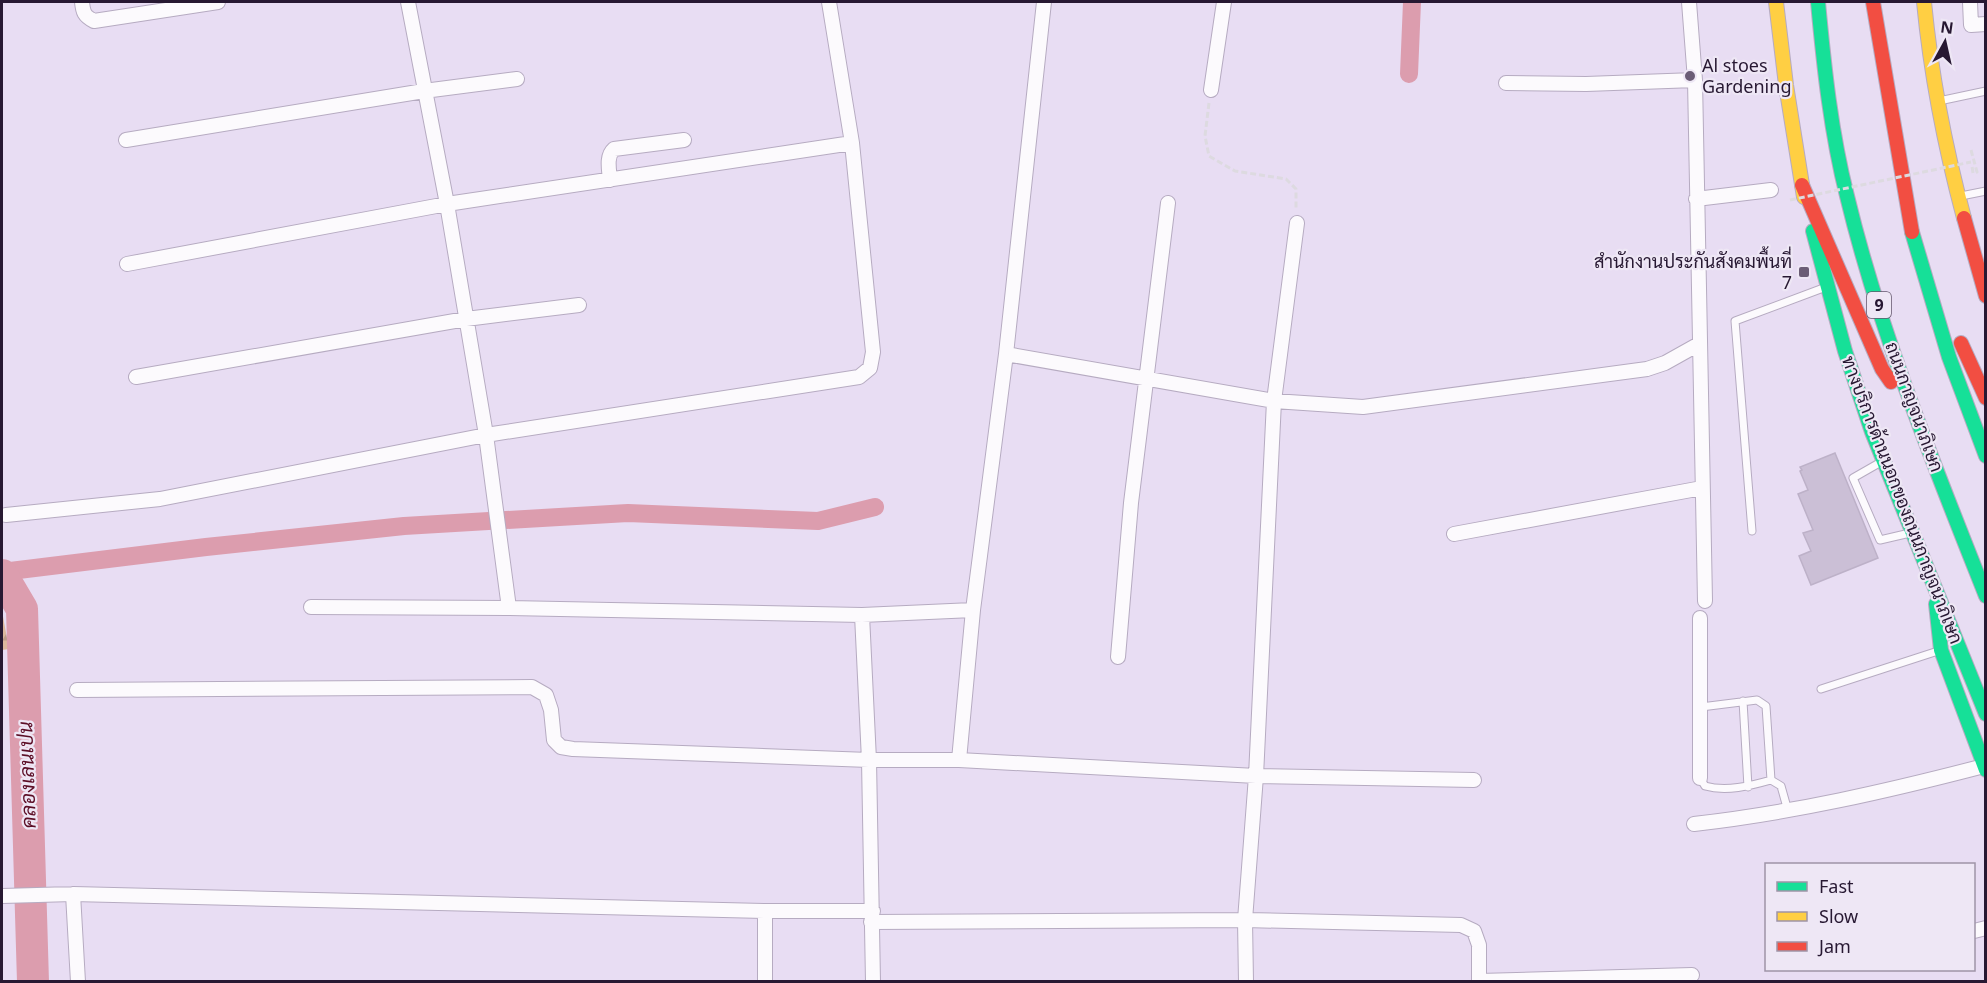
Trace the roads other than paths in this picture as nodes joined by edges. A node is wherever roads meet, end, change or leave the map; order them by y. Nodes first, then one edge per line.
1 (82, 2) edge
2 (218, 2) edge
3 (408, 2) edge
4 (829, 2) edge
5 (1044, 2) edge
6 (1224, 2) edge
7 (1689, 2) edge
8 (1776, 2) edge
9 (1818, 2) edge
10 (1873, 2) edge
11 (1924, 2) edge
12 (1970, 2) edge
13 (1986, 24) edge
14 (517, 79) dead end
15 (1695, 80) junction
16 (1506, 83) dead end
17 (1211, 90) road end
18 (424, 91) junction
19 (1986, 91) edge
20 (1937, 102) junction
21 (684, 140) dead end
22 (126, 141) dead end
23 (852, 143) junction
24 (610, 180) junction
25 (1802, 185) junction
26 (1771, 190) dead end
27 (1986, 191) edge
28 (1958, 196) junction
29 (1696, 199) junction
30 (1168, 203) dead end
31 (447, 204) junction
32 (1297, 223) road end
33 (1912, 233) junction
34 (127, 264) dead end
35 (1826, 286) junction
36 (1986, 296) edge
37 (579, 305) dead end
38 (466, 319) junction
39 (1699, 344) junction
40 (1006, 354) junction
41 (136, 377) dead end
42 (1145, 378) junction
43 (1986, 398) edge
44 (1274, 401) junction
45 (1921, 431) junction
46 (486, 435) junction
47 (1986, 456) edge
48 (1884, 461) junction
49 (1702, 488) junction
50 (6, 516) dead end
51 (1752, 531) dead end
52 (1912, 533) junction
53 (1454, 534) dead end
54 (1935, 589) junction
55 (1986, 596) edge
56 (1705, 601) dead end
57 (311, 607) dead end
58 (509, 609) junction
59 (974, 610) junction
60 (862, 615) junction
61 (1700, 618) dead end
62 (1941, 650) junction
63 (1118, 657) dead end
64 (1821, 689) dead end
65 (77, 690) dead end
66 (1743, 701) junction
67 (1701, 707) junction
68 (1986, 714) edge
69 (869, 760) junction
70 (959, 760) junction
71 (1985, 768) edge
72 (1256, 776) junction
73 (1700, 778) joint
74 (1474, 780) dead end
75 (1771, 780) junction
76 (1748, 787) junction
77 (1788, 811) junction
78 (1694, 824) dead end
79 (73, 894) junction
80 (5, 895) edge
81 (765, 912) junction
82 (872, 916) junction
83 (1245, 920) junction
84 (1692, 975) dead end
85 (78, 981) edge
86 (765, 981) edge
87 (873, 981) edge
88 (1246, 981) edge
89 (1479, 981) edge

1 - 2 street
3 - 18 street
4 - 23 street
5 - 40 street
6 - 17 street
7 - 15 street
8 - 25 main road, ทางบริการด้านนอกของถนนกาญจนาภิเษก
9 - 45 main road, ถนนกาญจนาภิเษก / 9
10 - 33 main road
11 - 20 main road
12 - 13 street
14 - 18 street
15 - 16 street
15 - 29 street
18 - 22 street
18 - 31 street
19 - 20 lane
20 - 28 main road
21 - 24 street
23 - 24 street
23 - 46 street
24 - 31 street
25 - 35 main road, ทางบริการด้านนอกของถนนกาญจนาภิเษก
25 - 45 main road
26 - 29 street
27 - 28 lane
28 - 36 main road
29 - 39 street
30 - 42 street
31 - 34 street
31 - 38 street
32 - 44 street
33 - 43 main road
33 - 47 main road
35 - 48 main road, ทางบริการด้านนอกของถนนกาญจนาภิเษก
35 - 51 lane
37 - 38 street
38 - 41 street
38 - 46 street
39 - 44 street
39 - 49 street
40 - 42 street
40 - 59 street
42 - 44 street
42 - 63 street
44 - 72 street
45 - 55 main road, ถนนกาญจนาภิเษก / 9
46 - 50 street
46 - 58 street
48 - 52 main road, ทางบริการด้านนอกของถนนกาญจนาภิเษก
48 - 52 lane
49 - 53 street
49 - 56 street
52 - 54 main road, ทางบริการด้านนอกของถนนกาญจนาภิเษก
54 - 62 main road
54 - 68 main road, ทางบริการด้านนอกของถนนกาญจนาภิเษก
57 - 58 street
58 - 60 street
59 - 60 street
59 - 70 street
60 - 69 street
61 - 67 street
62 - 64 lane
62 - 71 main road
65 - 69 street
66 - 67 lane
66 - 75 lane
66 - 76 lane
67 - 73 street
69 - 70 street
69 - 82 street
70 - 72 street
71 - 77 street
72 - 74 street
72 - 83 street
73 - 76 lane
75 - 76 lane
75 - 77 lane
77 - 78 street
79 - 80 street
79 - 81 street
79 - 85 street
81 - 82 street
81 - 86 street
82 - 83 street
82 - 87 street
83 - 88 street
83 - 89 street
84 - 89 street

